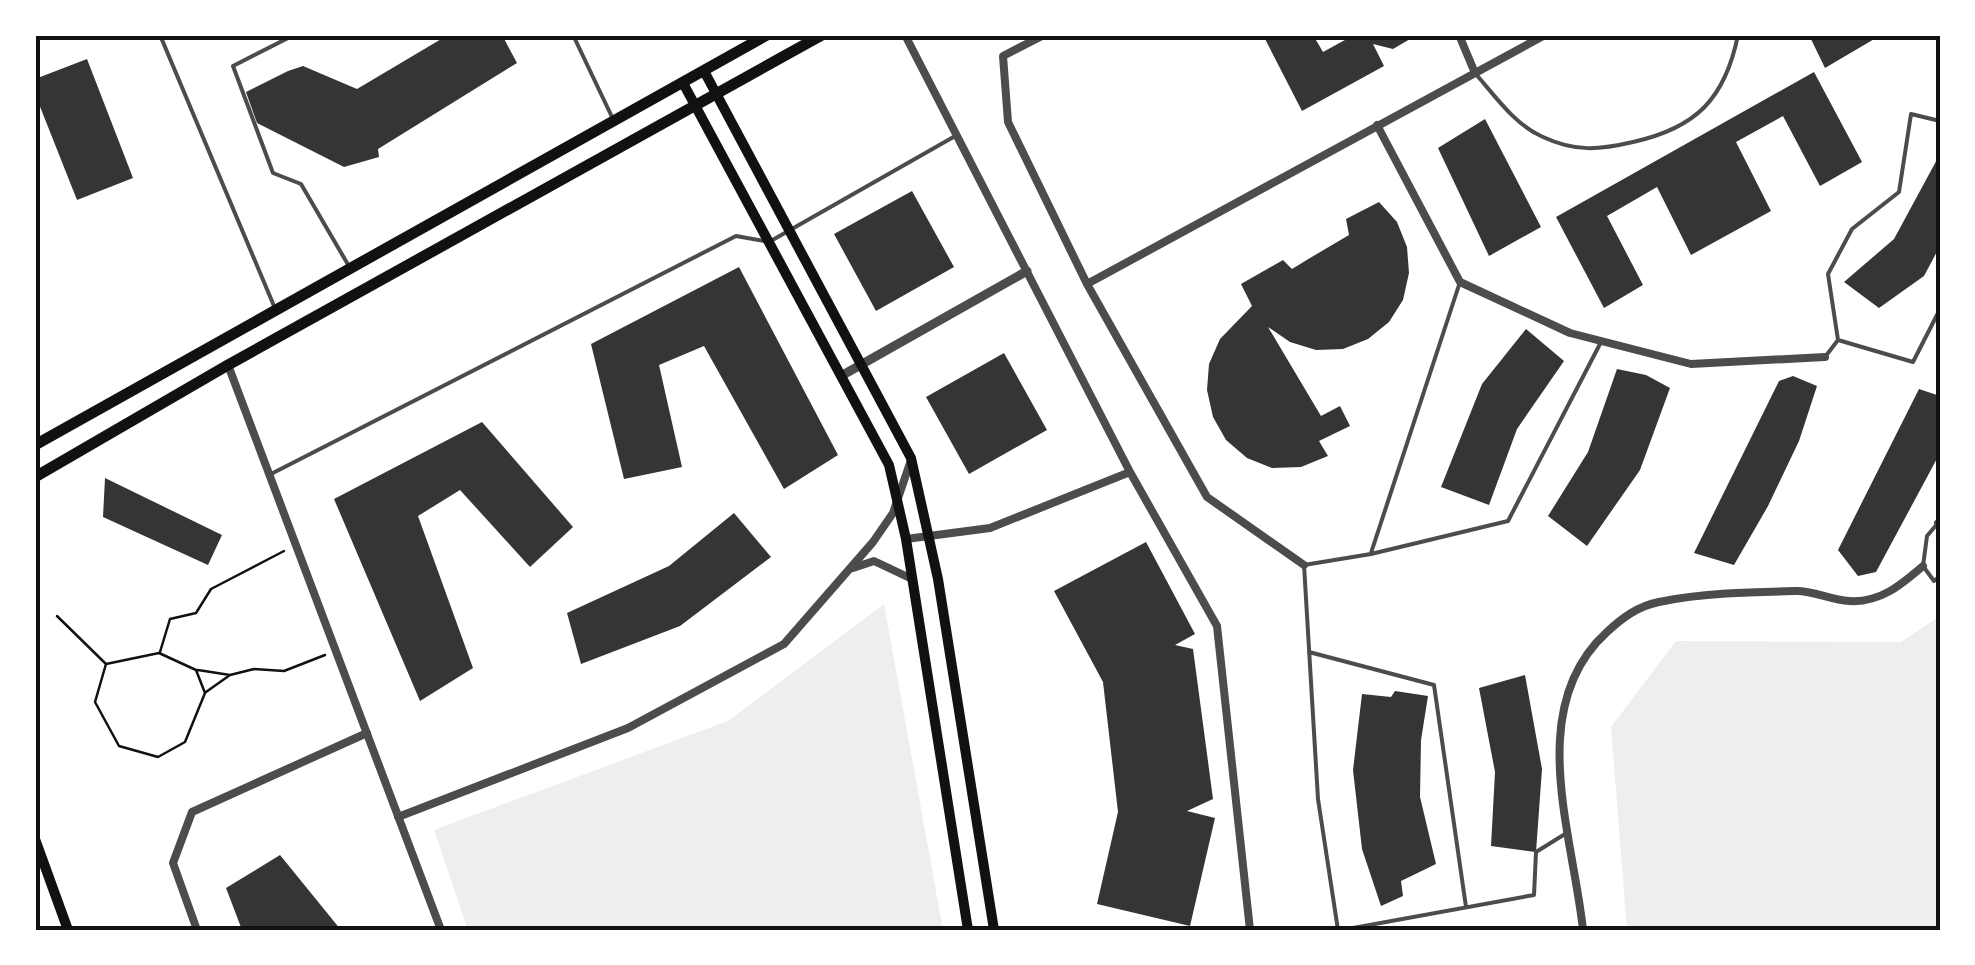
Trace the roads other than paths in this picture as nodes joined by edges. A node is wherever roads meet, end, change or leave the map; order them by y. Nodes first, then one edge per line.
1 (160, 35) edge
2 (294, 35) edge
3 (573, 35) edge
4 (767, 35) edge
5 (822, 35) edge
6 (905, 35) edge
7 (1044, 35) edge
8 (1459, 35) edge
9 (1545, 35) edge
10 (1738, 35) edge
11 (704, 71) junction
12 (1475, 73) junction
13 (683, 83) junction
14 (716, 94) junction
15 (695, 105) junction
16 (1940, 120) edge
17 (614, 121) junction
18 (1377, 126) junction
19 (957, 136) junction
20 (789, 231) junction
21 (769, 242) junction
22 (351, 268) junction
23 (1027, 271) junction
24 (1460, 282) junction
25 (1087, 284) junction
26 (1940, 309) edge
27 (276, 310) junction
28 (1838, 340) junction
29 (1602, 341) junction
30 (1825, 358) joint
31 (228, 365) junction
32 (861, 365) junction
33 (841, 376) junction
34 (35, 445) edge
35 (911, 458) junction
36 (1130, 472) junction
37 (269, 475) junction
38 (35, 478) edge
39 (898, 502) junction
40 (1939, 522) edge
41 (928, 536) junction
42 (906, 538) junction
43 (1371, 554) junction
44 (1304, 565) junction
45 (1922, 566) junction
46 (853, 568) junction
47 (1940, 576) edge
48 (913, 581) junction
49 (1309, 652) junction
50 (367, 734) junction
51 (398, 817) junction
52 (1568, 831) junction
53 (35, 839) edge
54 (1466, 907) junction
55 (68, 930) edge
56 (198, 930) edge
57 (441, 930) edge
58 (968, 930) edge
59 (994, 930) edge
60 (1250, 930) edge
61 (1340, 930) edge
62 (1583, 930) edge

1 - 27 lane
2 - 22 lane
3 - 17 lane
4 - 11 main road
5 - 14 main road
6 - 19 street
7 - 25 street
8 - 12 street
9 - 12 street
10 - 12 lane
11 - 13 main road
11 - 14 main road
12 - 18 street
13 - 15 main road
13 - 17 main road
14 - 15 main road
14 - 20 main road
15 - 21 main road
15 - 31 main road
16 - 28 lane
17 - 22 main road
18 - 24 street
18 - 25 street
19 - 20 lane
19 - 23 street
20 - 21 lane
20 - 32 main road
21 - 33 main road
21 - 37 lane
22 - 27 main road
23 - 32 street
23 - 36 street
24 - 29 street
24 - 43 lane
25 - 44 street
26 - 28 lane
27 - 34 main road
28 - 30 lane
29 - 30 street
29 - 43 lane
31 - 37 street
31 - 38 main road
32 - 33 street
32 - 35 main road
33 - 39 main road
35 - 39 street
35 - 41 main road
36 - 41 street
36 - 60 street
37 - 50 street
39 - 42 main road
39 - 46 street
40 - 45 lane
41 - 42 street
41 - 59 main road
42 - 48 main road
43 - 44 lane
44 - 49 lane
45 - 47 lane
45 - 52 street
46 - 48 street
46 - 51 street
48 - 58 main road
49 - 54 lane
49 - 61 lane
50 - 51 street
50 - 56 street
51 - 57 street
52 - 54 lane
52 - 62 street
53 - 55 main road
54 - 61 lane

